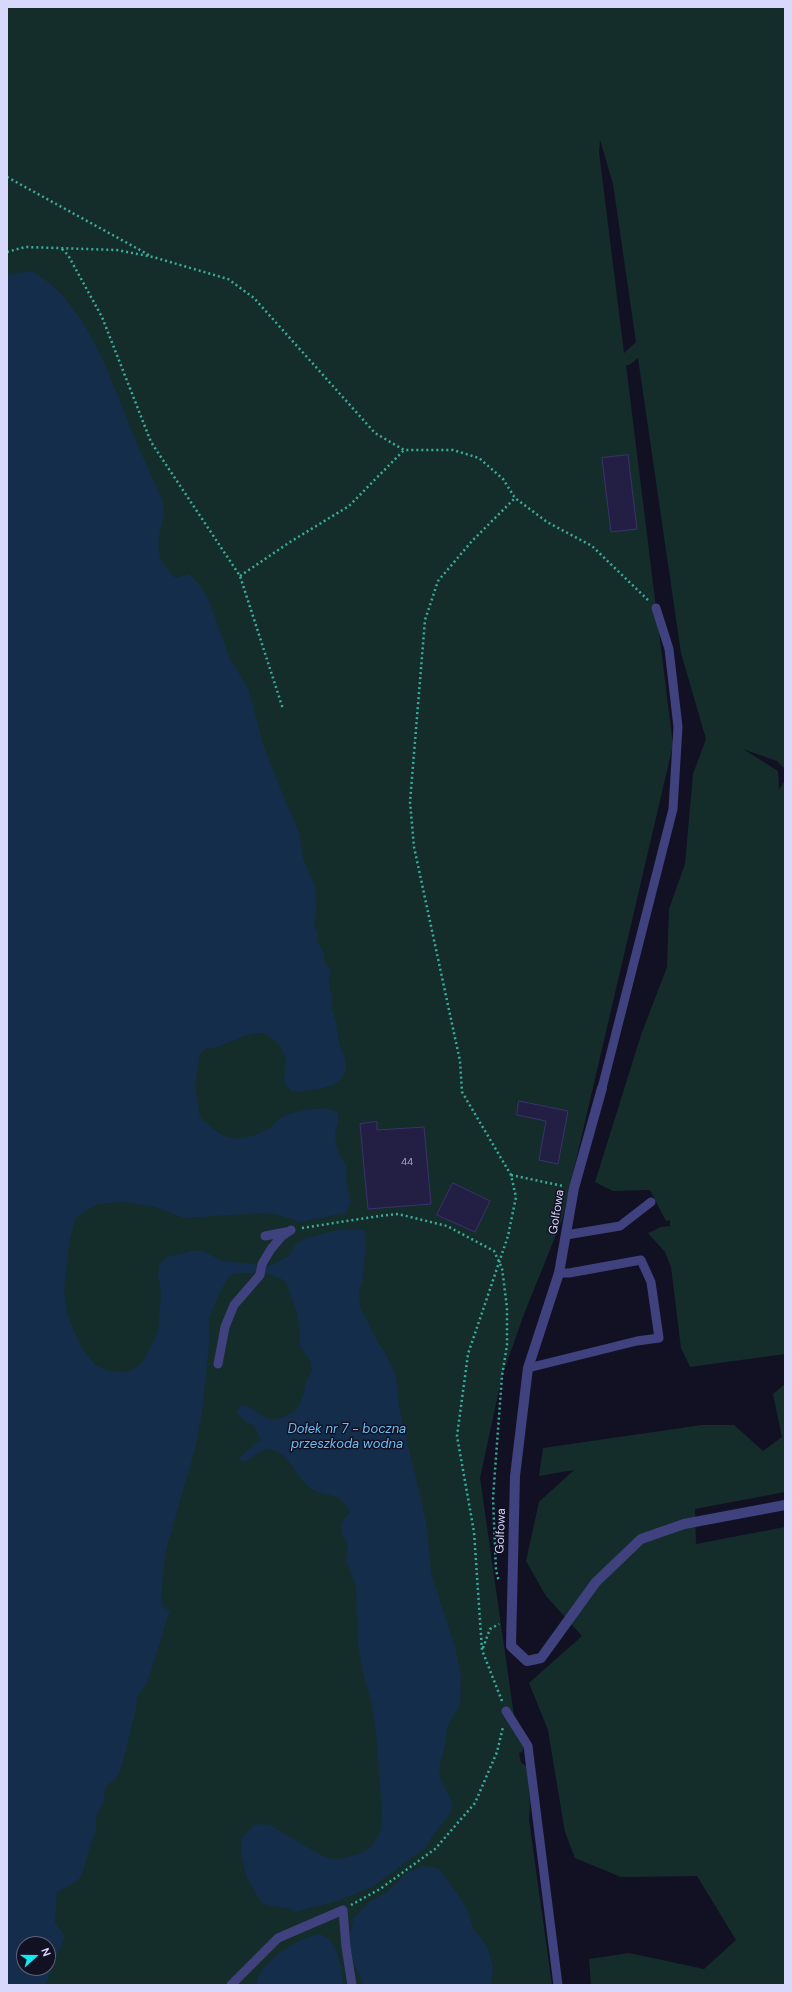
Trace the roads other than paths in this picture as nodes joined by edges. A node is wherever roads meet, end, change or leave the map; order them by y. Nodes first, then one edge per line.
1 (656, 608) road end
2 (602, 1088) joint
3 (651, 1202) dead end
4 (566, 1235) junction
5 (265, 1236) dead end
6 (559, 1273) junction
7 (218, 1364) dead end
8 (528, 1368) junction
9 (785, 1505) edge
10 (506, 1710) road end
11 (231, 1985) edge
12 (352, 1985) edge
13 (558, 1985) edge

1 - 2 lane
2 - 4 street, Golfowa
3 - 4 lane
4 - 6 street, Golfowa
5 - 7 lane
6 - 8 street, Golfowa
6 - 8 lane
8 - 9 street, Golfowa
10 - 13 lane
11 - 12 lane

